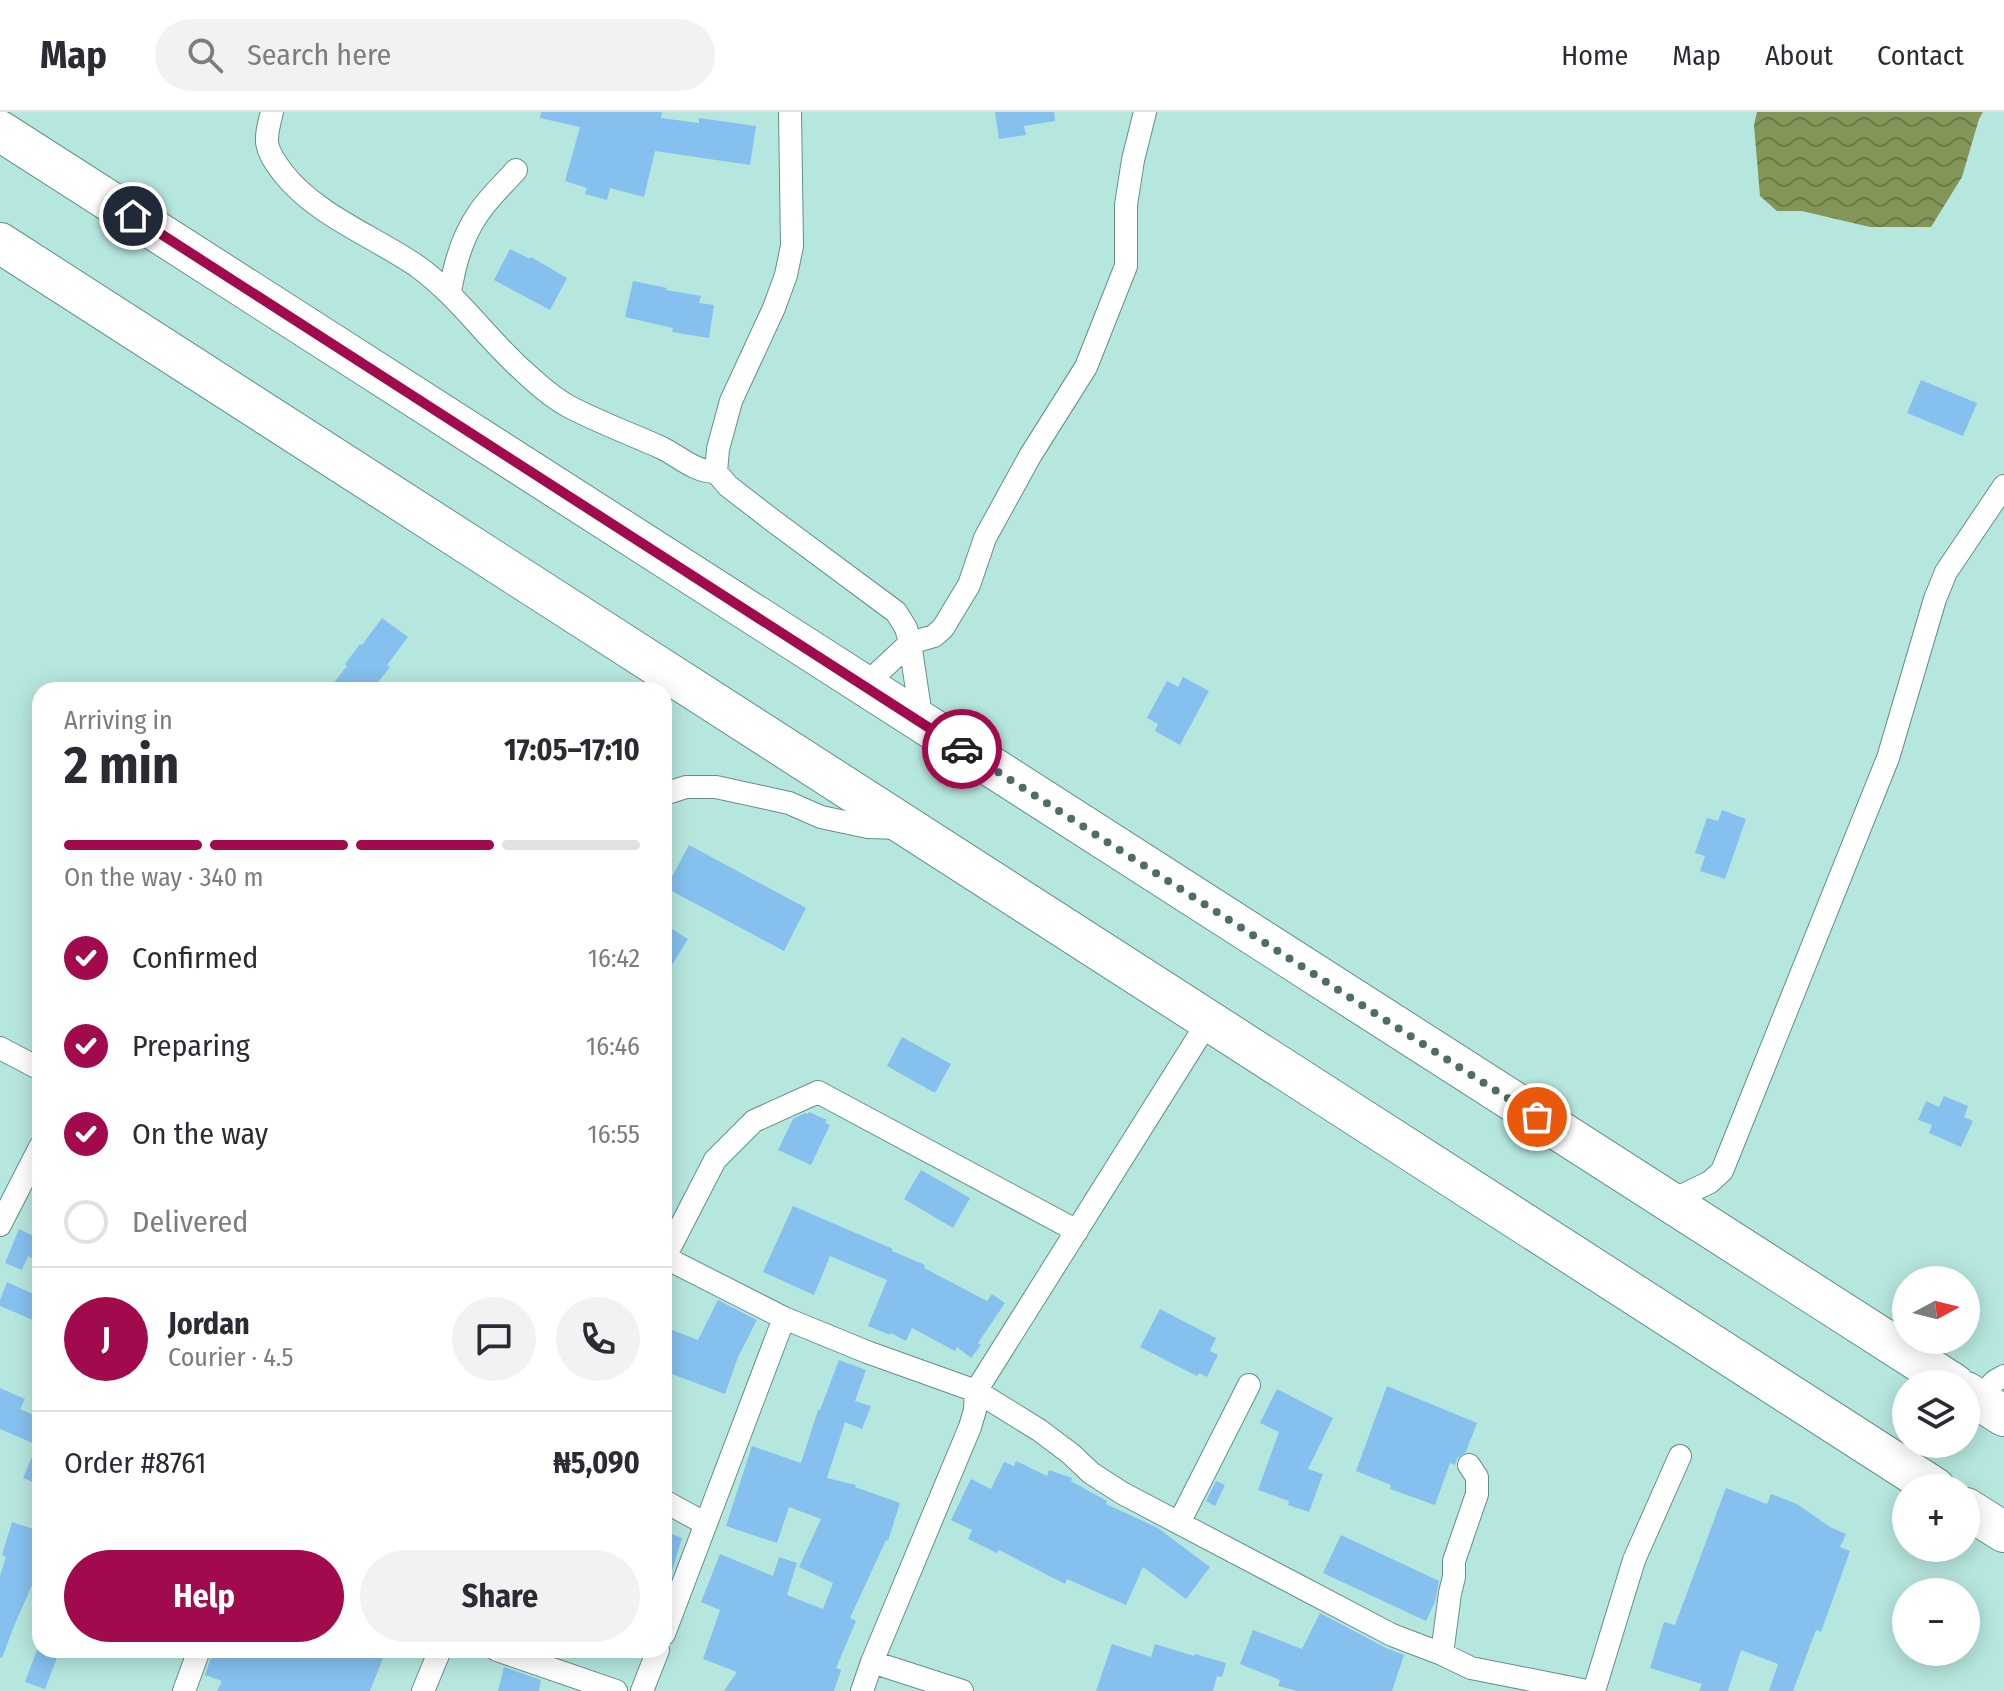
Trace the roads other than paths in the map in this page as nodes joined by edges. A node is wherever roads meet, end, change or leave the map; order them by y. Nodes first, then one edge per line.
1 (272, 112) edge
2 (790, 112) edge
3 (1145, 112) edge
4 (0, 131) edge
5 (516, 170) dead end
6 (0, 243) edge
7 (450, 293) junction
8 (716, 472) junction
9 (2004, 486) edge
10 (910, 643) junction
11 (864, 686) junction
12 (922, 723) junction
13 (672, 791) edge
14 (913, 829) junction
15 (1209, 1020) junction
16 (0, 1048) edge
17 (32, 1065) edge
18 (32, 1163) edge
19 (1669, 1202) junction
20 (0, 1225) edge
21 (1077, 1231) junction
22 (672, 1242) edge
23 (672, 1261) edge
24 (784, 1318) junction
25 (1249, 1385) dead end
26 (976, 1391) junction
27 (1981, 1394) edge
28 (1680, 1456) dead end
29 (1469, 1465) dead end
30 (1913, 1474) edge
31 (672, 1505) edge
32 (1980, 1517) edge
33 (1179, 1523) junction
34 (706, 1524) junction
35 (2004, 1532) edge
36 (672, 1613) edge
37 (1442, 1654) junction
38 (196, 1658) edge
39 (437, 1658) edge
40 (520, 1658) edge
41 (655, 1658) edge
42 (872, 1662) junction
43 (184, 1691) edge
44 (423, 1691) edge
45 (616, 1691) edge
46 (642, 1691) edge
47 (862, 1691) edge
48 (962, 1691) edge
49 (1587, 1691) edge
50 (1594, 1691) edge

1 - 7 street
2 - 8 street
3 - 10 street
4 - 11 highway
5 - 7 street
6 - 14 highway
7 - 8 street
8 - 10 street
9 - 19 street
10 - 11 street
10 - 12 street
11 - 12 highway
12 - 19 highway
13 - 14 street
14 - 15 highway
15 - 21 street
15 - 30 highway
16 - 17 street
18 - 20 street
19 - 27 highway
21 - 22 street
21 - 26 street
23 - 24 street
24 - 26 street
24 - 34 street
25 - 33 street
26 - 33 street
26 - 42 street
28 - 50 street
29 - 37 street
31 - 34 street
32 - 35 highway
33 - 37 street
34 - 36 street
37 - 49 street
38 - 43 street
39 - 44 street
40 - 45 street
41 - 46 street
42 - 47 street
42 - 48 street

